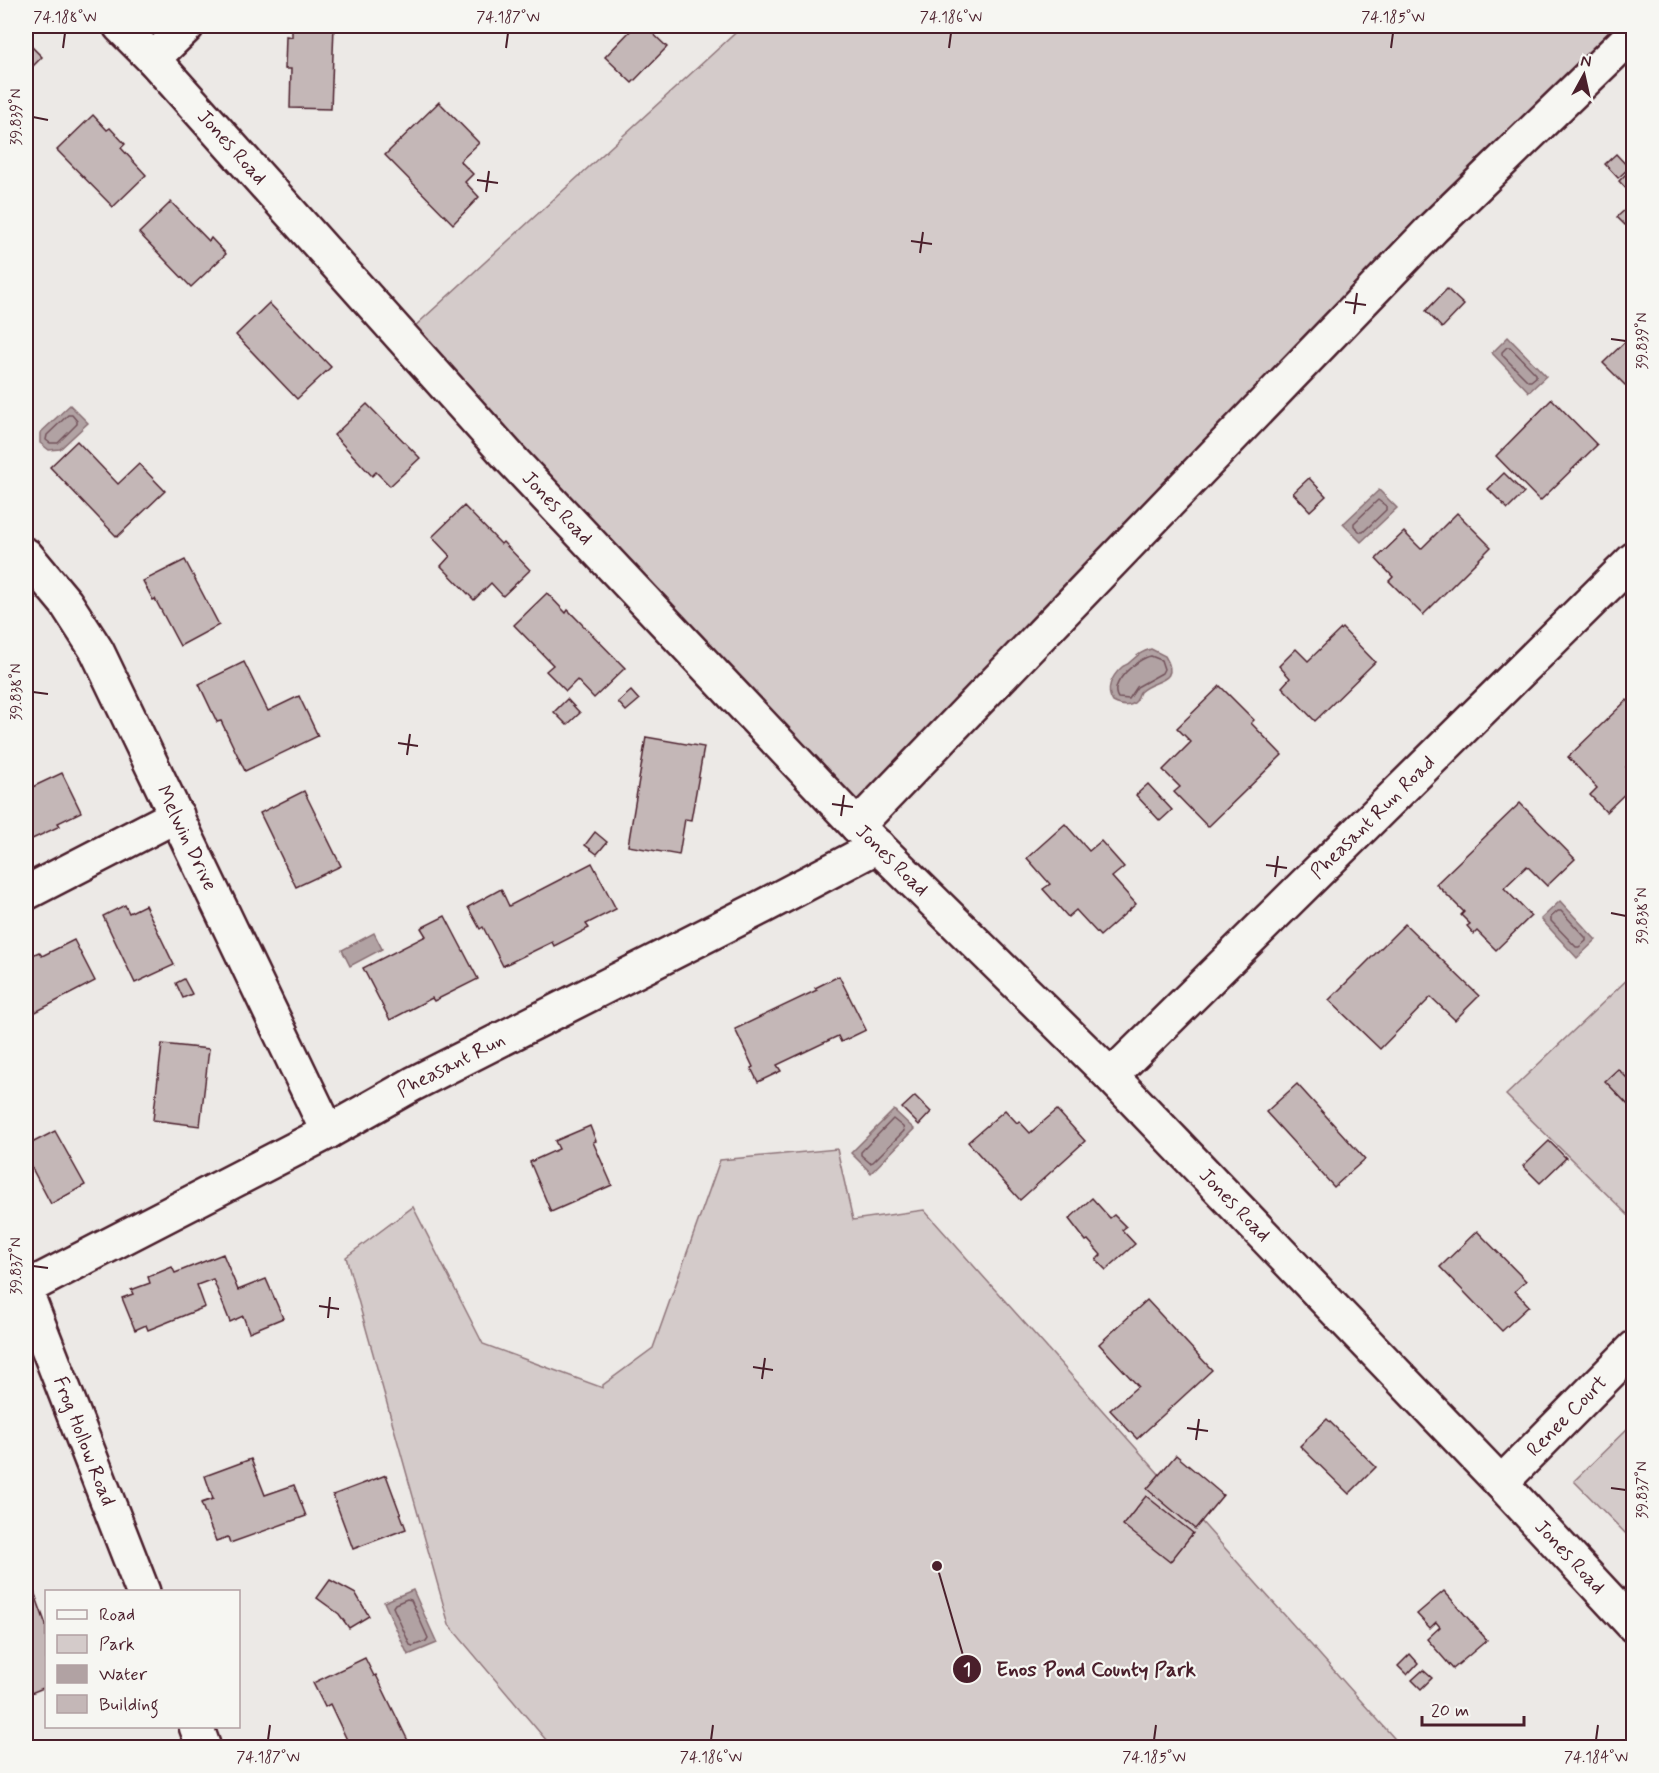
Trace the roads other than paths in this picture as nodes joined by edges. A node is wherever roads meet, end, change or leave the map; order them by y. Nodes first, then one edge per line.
1 (120, 26) edge
2 (187, 26) edge
3 (1634, 33) edge
4 (153, 59) junction
5 (26, 555) edge
6 (1634, 559) edge
7 (177, 815) junction
8 (868, 836) junction
9 (26, 893) edge
10 (1112, 1076) junction
11 (328, 1132) junction
12 (26, 1290) edge
13 (1634, 1348) edge
14 (1501, 1483) junction
15 (142, 1590) edge
16 (1634, 1626) edge
17 (197, 1728) edge
18 (204, 1748) edge

1 - 4 street, Jones Road
2 - 4 street
3 - 8 street, Pheasant Run
4 - 8 street, Jones Road
5 - 7 street, Melwin Drive
6 - 10 street, Pheasant Run Road
7 - 9 street
7 - 11 street, Melwin Drive
8 - 10 street, Jones Road
8 - 11 street, Pheasant Run
10 - 14 street, Jones Road
11 - 12 street, Pheasant Run
12 - 15 street, Frog Hollow Road
13 - 14 street, Renee Court
14 - 16 street, Jones Road
17 - 18 street

